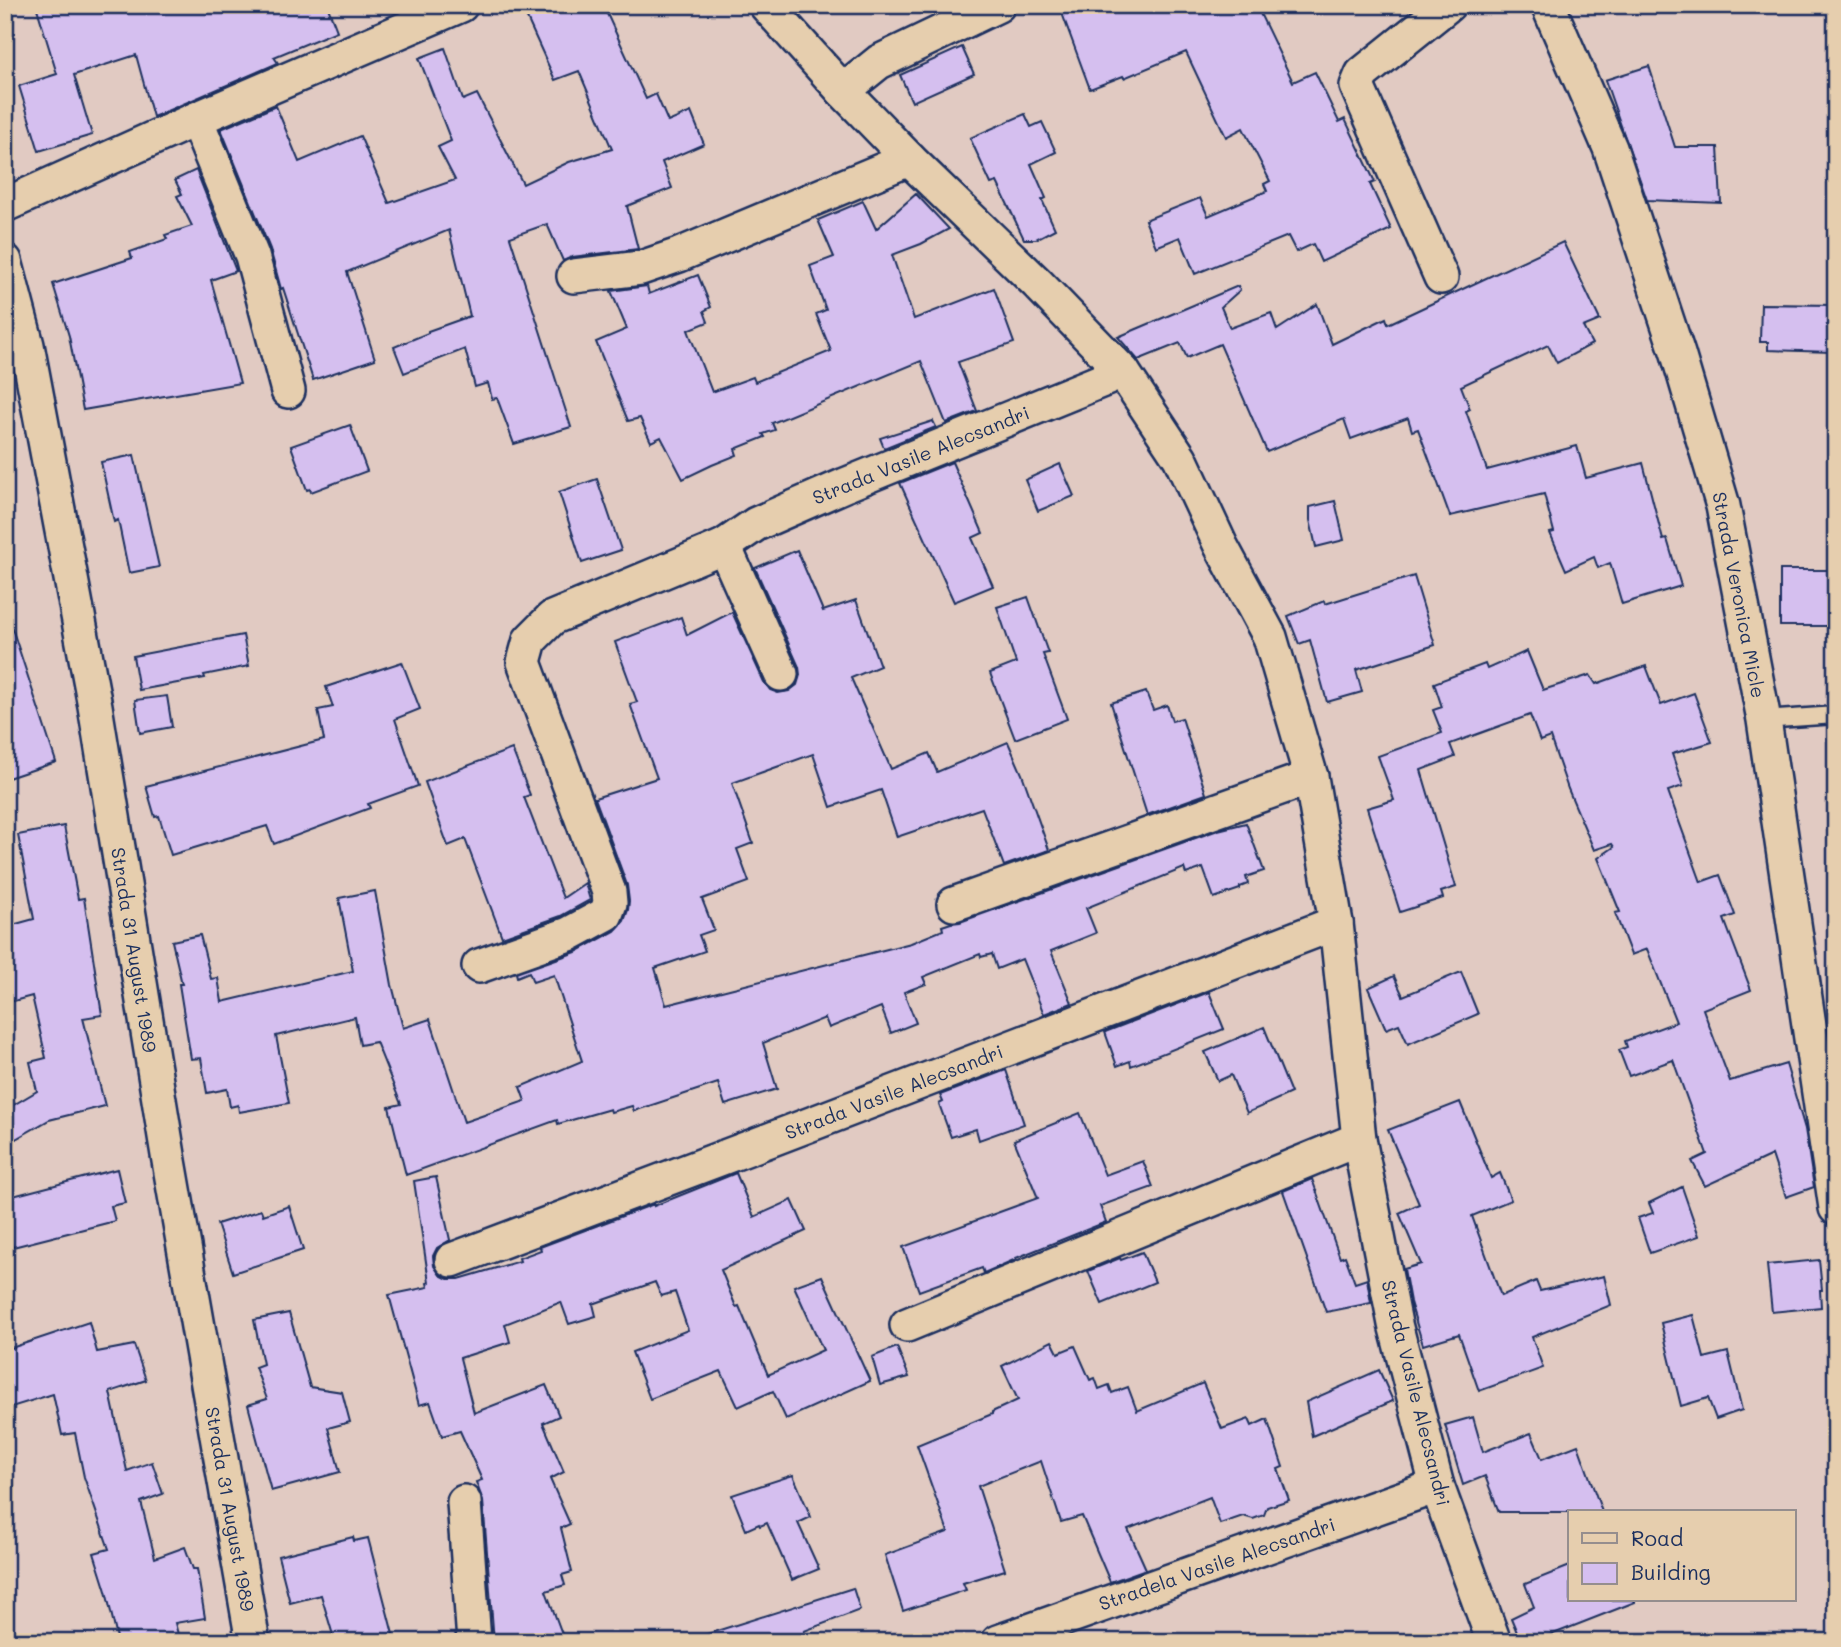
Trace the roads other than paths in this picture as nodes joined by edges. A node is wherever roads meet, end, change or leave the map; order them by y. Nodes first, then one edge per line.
1 (461, 5) edge
2 (766, 5) edge
3 (998, 5) edge
4 (1448, 5) edge
5 (1548, 5) edge
6 (843, 91) junction
7 (196, 119) junction
8 (909, 159) junction
9 (5, 205) edge
10 (5, 261) edge
11 (574, 276) dead end
12 (1441, 276) dead end
13 (1123, 372) junction
14 (288, 391) dead end
15 (724, 546) junction
16 (781, 674) dead end
17 (1836, 715) edge
18 (1764, 720) junction
19 (1311, 777) junction
20 (954, 904) dead end
21 (1336, 923) junction
22 (479, 966) dead end
23 (1829, 1132) edge
24 (1359, 1139) junction
25 (1836, 1208) edge
26 (452, 1260) dead end
27 (907, 1325) dead end
28 (1437, 1486) junction
29 (464, 1502) dead end
30 (253, 1642) edge
31 (474, 1642) edge
32 (998, 1642) edge
33 (1494, 1642) edge

1 - 7 street
2 - 6 street, Strada Vasile Alecsandri
3 - 6 street
4 - 12 street
5 - 18 street, Strada Veronica Micle
6 - 8 street, Strada Vasile Alecsandri
7 - 9 street
7 - 14 street
8 - 11 street
8 - 13 street, Strada Vasile Alecsandri
10 - 30 street, Strada 31 August 1989
13 - 15 street, Strada Vasile Alecsandri
13 - 19 street, Strada Vasile Alecsandri
15 - 16 street
15 - 22 street, Strada Vasile Alecsandri
17 - 18 lane
18 - 23 street, Strada Veronica Micle
19 - 20 street
19 - 21 street, Strada Vasile Alecsandri
21 - 24 street, Strada Vasile Alecsandri
21 - 26 street, Strada Vasile Alecsandri
23 - 25 street, Strada Veronica Micle
24 - 27 street
24 - 28 street, Strada Vasile Alecsandri
28 - 32 street, Stradela Vasile Alecsandri
28 - 33 street, Strada Vasile Alecsandri
29 - 31 street

